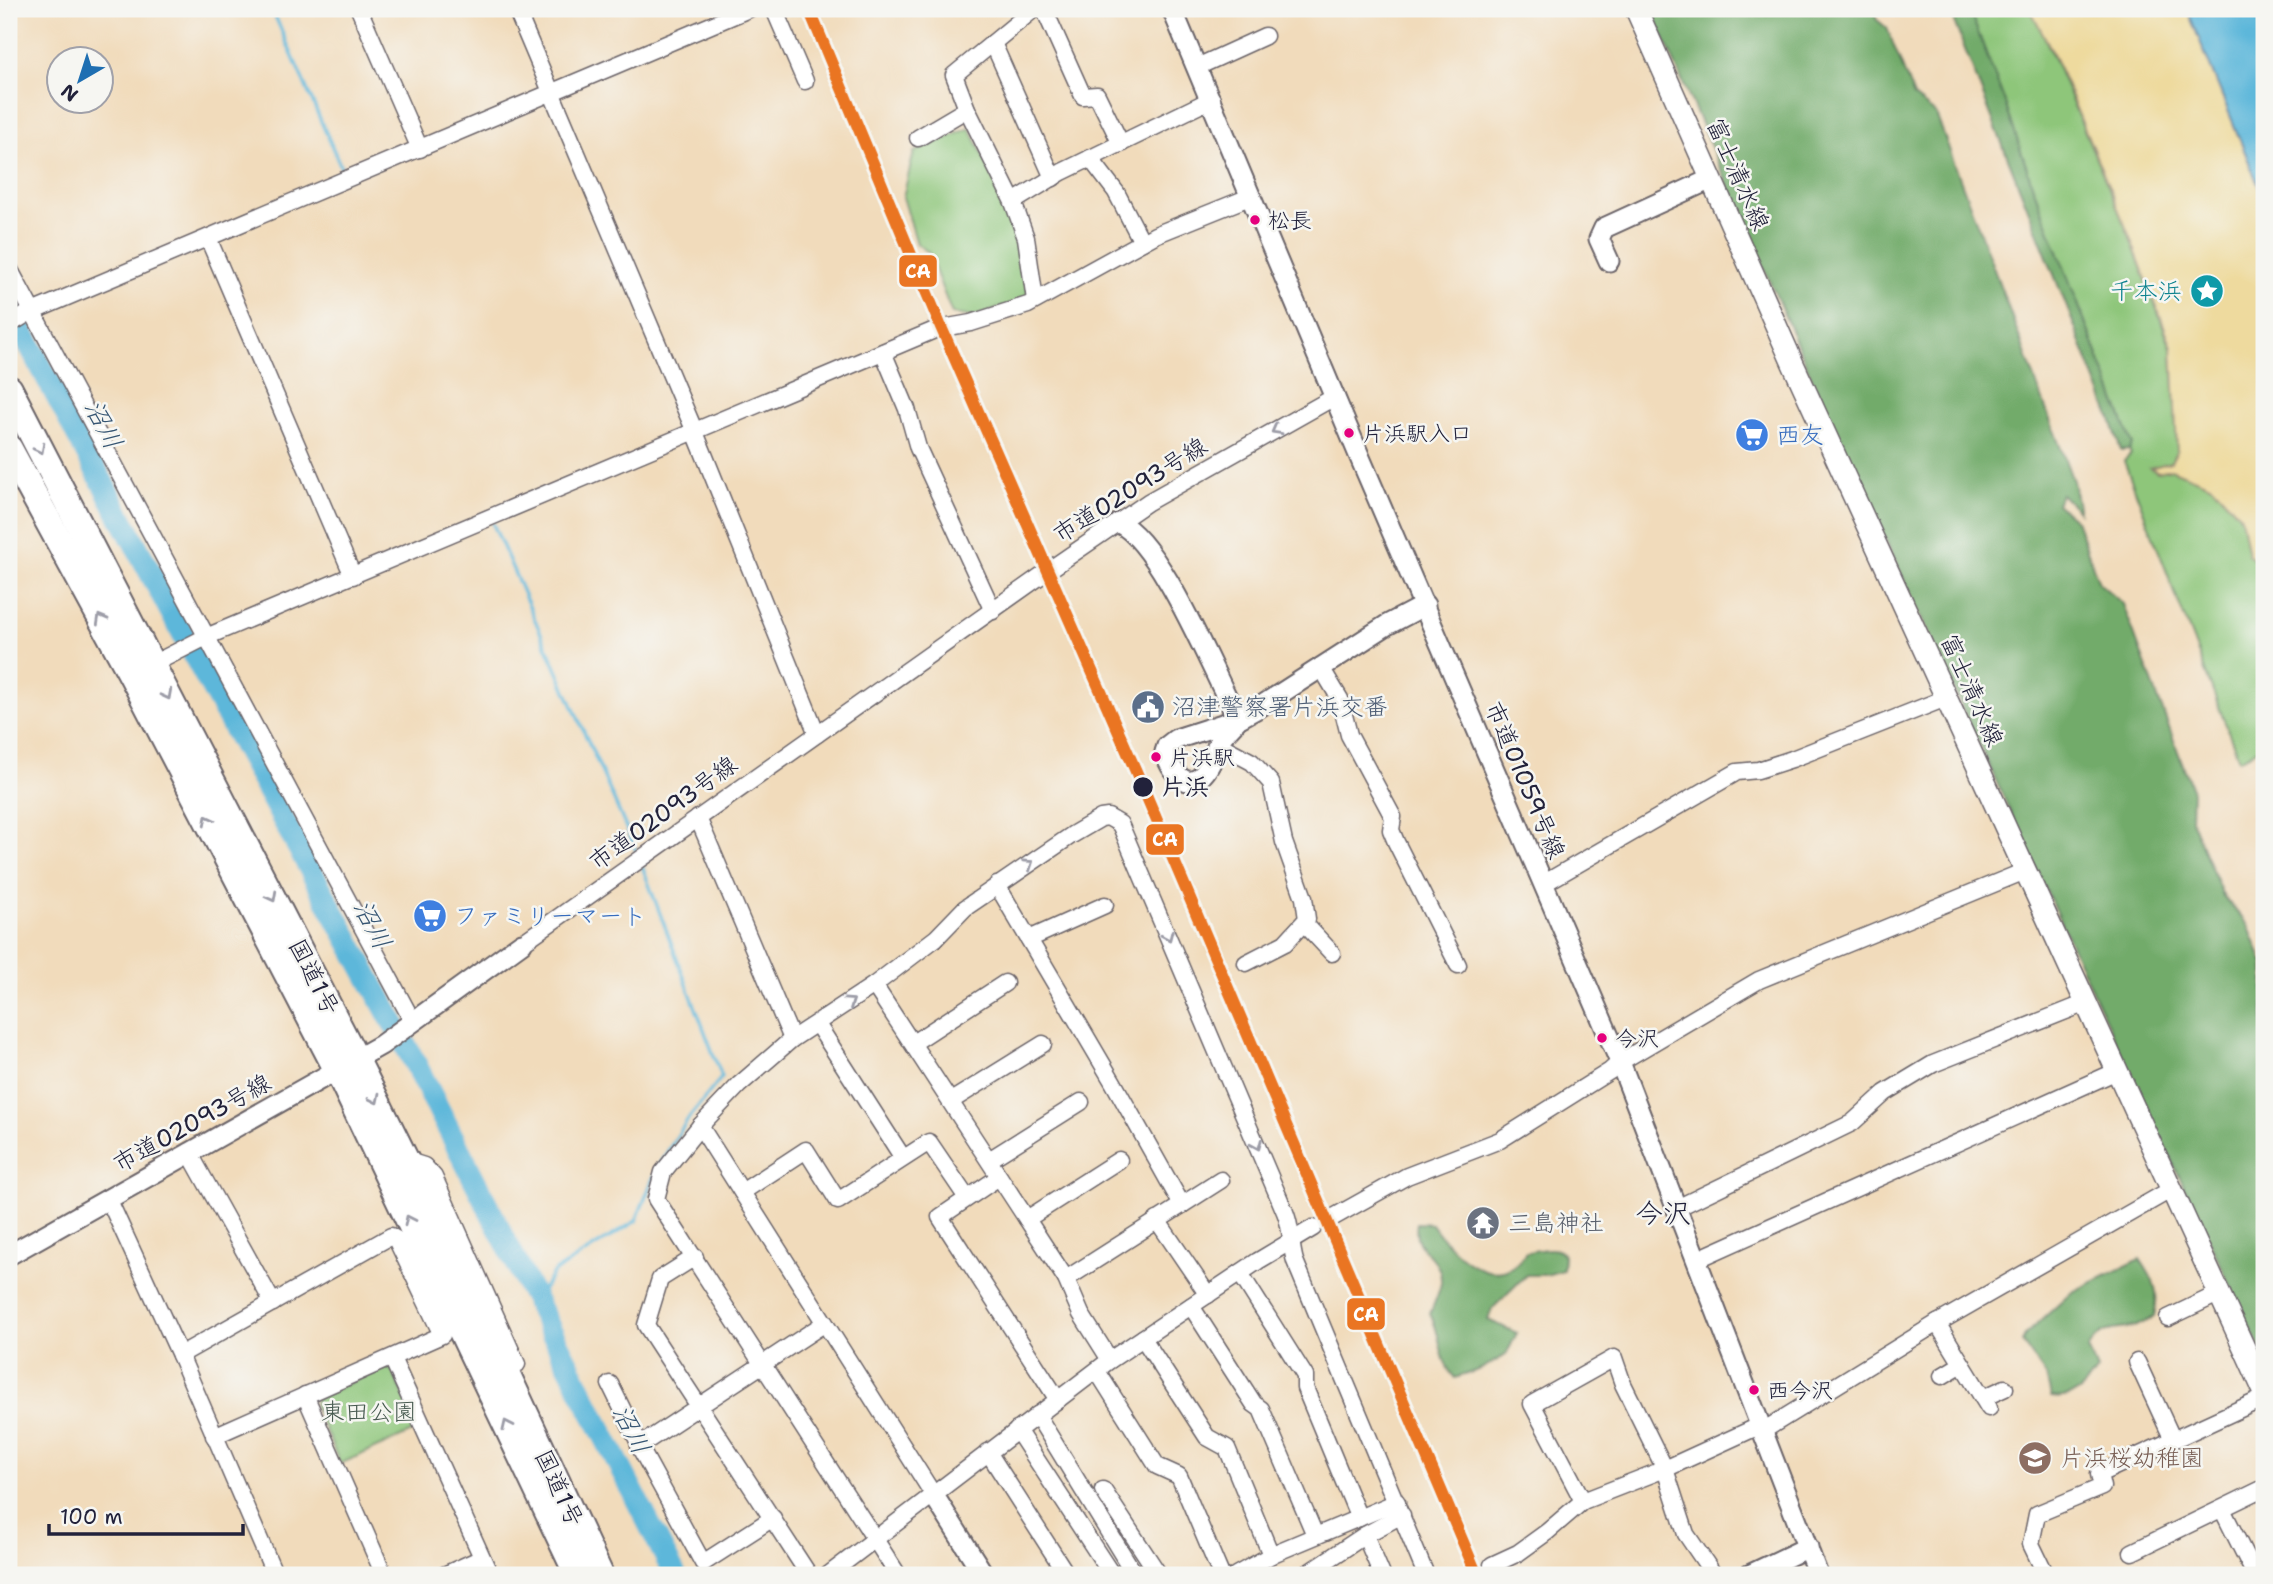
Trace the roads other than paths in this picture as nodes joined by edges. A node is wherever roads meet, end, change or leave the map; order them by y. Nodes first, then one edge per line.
1 (359, 9) edge
2 (516, 9) edge
3 (749, 9) edge
4 (774, 9) edge
5 (1034, 9) edge
6 (1044, 9) edge
7 (1172, 9) edge
8 (1636, 9) edge
9 (1265, 36) dead end
10 (993, 43) junction
11 (1197, 67) junction
12 (805, 81) dead end
13 (552, 94) junction
14 (1212, 99) junction
15 (967, 109) junction
16 (918, 138) dead end
17 (1121, 144) junction
18 (420, 149) junction
19 (1090, 158) junction
20 (1054, 178) junction
21 (1711, 179) junction
22 (1252, 196) junction
23 (1013, 202) junction
24 (208, 238) junction
25 (1142, 242) junction
26 (1609, 261) dead end
27 (9, 268) edge
28 (1035, 300) junction
29 (30, 313) junction
30 (9, 324) edge
31 (883, 352) junction
32 (9, 389) edge
33 (1336, 396) junction
34 (695, 432) junction
35 (9, 449) edge
36 (1126, 517) junction
37 (353, 576) junction
38 (1425, 606) junction
39 (993, 611) junction
40 (204, 638) junction
41 (162, 658) junction
42 (1322, 668) junction
43 (1947, 698) junction
44 (1238, 719) junction
45 (817, 734) junction
46 (1218, 744) junction
47 (698, 818) junction
48 (2025, 871) junction
49 (1543, 884) junction
50 (997, 885) junction
51 (1105, 905) dead end
52 (1304, 923) junction
53 (1029, 939) junction
54 (522, 943) joint
55 (1332, 953) dead end
56 (1246, 963) dead end
57 (1458, 965) dead end
58 (1005, 984) dead end
59 (874, 985) junction
60 (2086, 1003) junction
61 (411, 1023) junction
62 (817, 1024) junction
63 (792, 1039) junction
64 (913, 1043) junction
65 (1043, 1044) dead end
66 (1620, 1062) junction
67 (346, 1063) junction
68 (2117, 1071) junction
69 (951, 1101) junction
70 (1081, 1102) dead end
71 (700, 1126) junction
72 (189, 1152) junction
73 (903, 1158) junction
74 (405, 1160) junction
75 (989, 1160) junction
76 (1119, 1160) dead end
77 (999, 1177) junction
78 (1221, 1180) dead end
79 (2172, 1189) junction
80 (742, 1192) junction
81 (108, 1198) junction
82 (967, 1198) junction
83 (1182, 1205) junction
84 (1675, 1209) junction
85 (1332, 1218) dead end
86 (1027, 1219) junction
87 (1157, 1220) junction
88 (1313, 1228) dead end
89 (1292, 1242) junction
90 (9, 1255) edge
91 (695, 1257) junction
92 (1696, 1260) junction
93 (1240, 1273) junction
94 (1066, 1279) junction
95 (2220, 1293) junction
96 (1208, 1295) junction
97 (273, 1303) junction
98 (1191, 1306) junction
99 (2168, 1318) dead end
100 (825, 1323) junction
101 (1937, 1323) junction
102 (1143, 1338) junction
103 (180, 1355) junction
104 (392, 1358) junction
105 (1110, 1360) junction
106 (2137, 1362) dead end
107 (517, 1364) dead end
108 (763, 1364) junction
109 (1962, 1364) junction
110 (1097, 1371) junction
111 (1942, 1376) dead end
112 (610, 1384) dead end
113 (2006, 1388) dead end
114 (2264, 1391) edge
115 (305, 1395) junction
116 (2264, 1398) edge
117 (1058, 1400) junction
118 (701, 1406) junction
119 (1037, 1415) junction
120 (1760, 1429) junction
121 (1017, 1430) junction
122 (214, 1436) junction
123 (2173, 1440) junction
124 (640, 1445) junction
125 (988, 1452) junction
126 (1665, 1469) junction
127 (2264, 1488) edge
128 (1103, 1490) dead end
129 (933, 1494) junction
130 (1583, 1502) junction
131 (2222, 1508) junction
132 (1399, 1509) junction
133 (1097, 1513) junction
134 (773, 1518) junction
135 (1359, 1518) junction
136 (1080, 1526) junction
137 (1315, 1535) junction
138 (1365, 1535) junction
139 (876, 1539) junction
140 (1808, 1547) junction
141 (2132, 1552) dead end
142 (482, 1558) junction
143 (1264, 1565) edge
144 (1492, 1565) dead end
145 (1312, 1573) edge
146 (275, 1575) edge
147 (384, 1575) edge
148 (444, 1575) edge
149 (490, 1575) edge
150 (578, 1575) edge
151 (600, 1575) edge
152 (809, 1575) edge
153 (828, 1575) edge
154 (898, 1575) edge
155 (984, 1575) edge
156 (1067, 1575) edge
157 (1112, 1575) edge
158 (1135, 1575) edge
159 (1159, 1575) edge
160 (1221, 1575) edge
161 (1236, 1575) edge
162 (1382, 1575) edge
163 (1426, 1575) edge
164 (1714, 1575) edge
165 (1749, 1575) edge
166 (1818, 1575) edge
167 (2046, 1575) edge
168 (2255, 1575) edge

1 - 18 street
2 - 13 street
3 - 13 street
4 - 12 street
5 - 10 street
6 - 17 street
7 - 11 street, 市道01059号線
8 - 21 main road, 富士清水線
9 - 11 street
10 - 15 street
10 - 20 street
11 - 14 street, 市道01059号線
13 - 18 street
13 - 34 street
14 - 17 street
14 - 22 street, 市道01059号線
15 - 16 street
15 - 23 street
17 - 19 street
18 - 24 street
19 - 20 street
19 - 25 street
20 - 23 street
21 - 26 street
21 - 43 main road, 富士清水線
22 - 25 street
22 - 33 street, 市道01059号線
23 - 28 street
24 - 29 street
24 - 37 street
25 - 28 street
27 - 29 street
28 - 31 street
29 - 30 street
29 - 40 street
31 - 34 street
31 - 39 street
32 -> 41 highway, 国道1号
33 -> 36 street, 市道02093号線
33 - 38 street, 市道01059号線
34 - 37 street
34 - 45 street
67 -> 35 highway, 国道1号
36 - 39 street, 市道02093号線
36 - 44 street
37 - 40 street
38 - 42 street
38 - 49 street, 市道01059号線
39 - 45 street, 市道02093号線
40 - 41 street
40 - 61 street
41 -> 67 highway, 国道1号
42 - 44 street
42 - 57 street
43 - 48 main road, 富士清水線
43 - 49 street
44 - 46 street
44 - 46 street
45 - 47 street, 市道02093号線
46 - 52 street
47 - 54 street, 市道02093号線
47 - 63 street
48 - 60 main road, 富士清水線
48 - 66 street
49 - 66 street, 市道01059号線
50 - 53 street
50 - 59 street
50 -> 89 street
51 - 53 street
52 - 55 street
52 - 56 street
53 - 83 street
54 - 61 street, 市道02093号線
58 - 64 street
62 -> 59 street
59 - 64 street
60 - 68 main road, 富士清水線
60 - 84 street
61 - 67 street, 市道02093号線
62 - 63 street
62 - 73 street
63 - 71 street
64 - 69 street
65 - 69 street
66 - 84 street, 市道01059号線
66 - 85 street
67 - 72 street, 市道02093号線
67 -> 74 highway, 国道1号
150 -> 67 highway, 国道1号
68 - 79 main road, 富士清水線
68 - 92 street
69 - 75 street
70 - 75 street
71 - 80 street
71 - 91 street
72 - 81 street, 市道02093号線
72 - 97 street
73 - 80 street
73 - 82 street
74 - 107 street
74 - 151 highway, 国道1号
75 - 77 street
76 - 86 street
77 - 82 street
77 - 86 street
78 - 83 street
79 - 95 main road, 富士清水線
79 - 101 street
80 - 100 street
81 - 90 street, 市道02093号線
81 - 103 street
82 - 117 street
83 - 87 street
84 - 92 street, 市道01059号線
86 - 94 street
87 - 94 street
87 - 96 street
88 - 89 street
89 - 93 street
89 - 132 street
91 - 108 street
91 - 118 street
92 - 120 street, 市道01059号線
93 - 96 street
93 - 135 street
94 - 105 street
95 - 99 street
95 - 114 main road, 富士清水線
96 - 98 street
97 - 103 street
97 - 104 street
98 - 102 street
98 - 137 street
100 - 108 street
100 - 129 street
101 - 109 street
101 - 120 street
102 - 105 street
102 - 143 street
103 - 122 street
104 - 115 street
104 - 142 street
105 - 110 street
106 - 123 street
108 - 118 street
108 - 139 street
109 - 111 street
109 - 113 street
110 - 117 street
110 - 160 street
112 - 124 street
115 - 122 street
115 - 147 street
116 - 123 street
117 - 119 street
118 - 124 street
118 - 134 street
119 - 121 street
119 - 133 street
120 - 126 street
120 - 140 street, 市道01059号線
121 - 125 street
121 - 136 street
122 - 146 street
123 - 167 street
124 - 134 street
125 - 129 street
125 - 156 street
126 - 130 street
126 - 130 street
126 - 164 street
127 - 131 street
128 - 159 street
129 - 139 street
129 - 155 street
130 - 144 street
131 - 141 street
131 - 168 street
132 - 135 street
132 - 138 street
132 - 163 street
133 - 136 street
133 - 158 street
134 - 152 street
135 - 137 street
136 - 157 street
137 - 143 street
138 - 145 street
138 - 162 street
139 - 153 street
139 - 154 street
140 - 165 street
140 - 166 street, 市道01059号線
142 - 148 street
142 - 149 street
143 - 161 street

